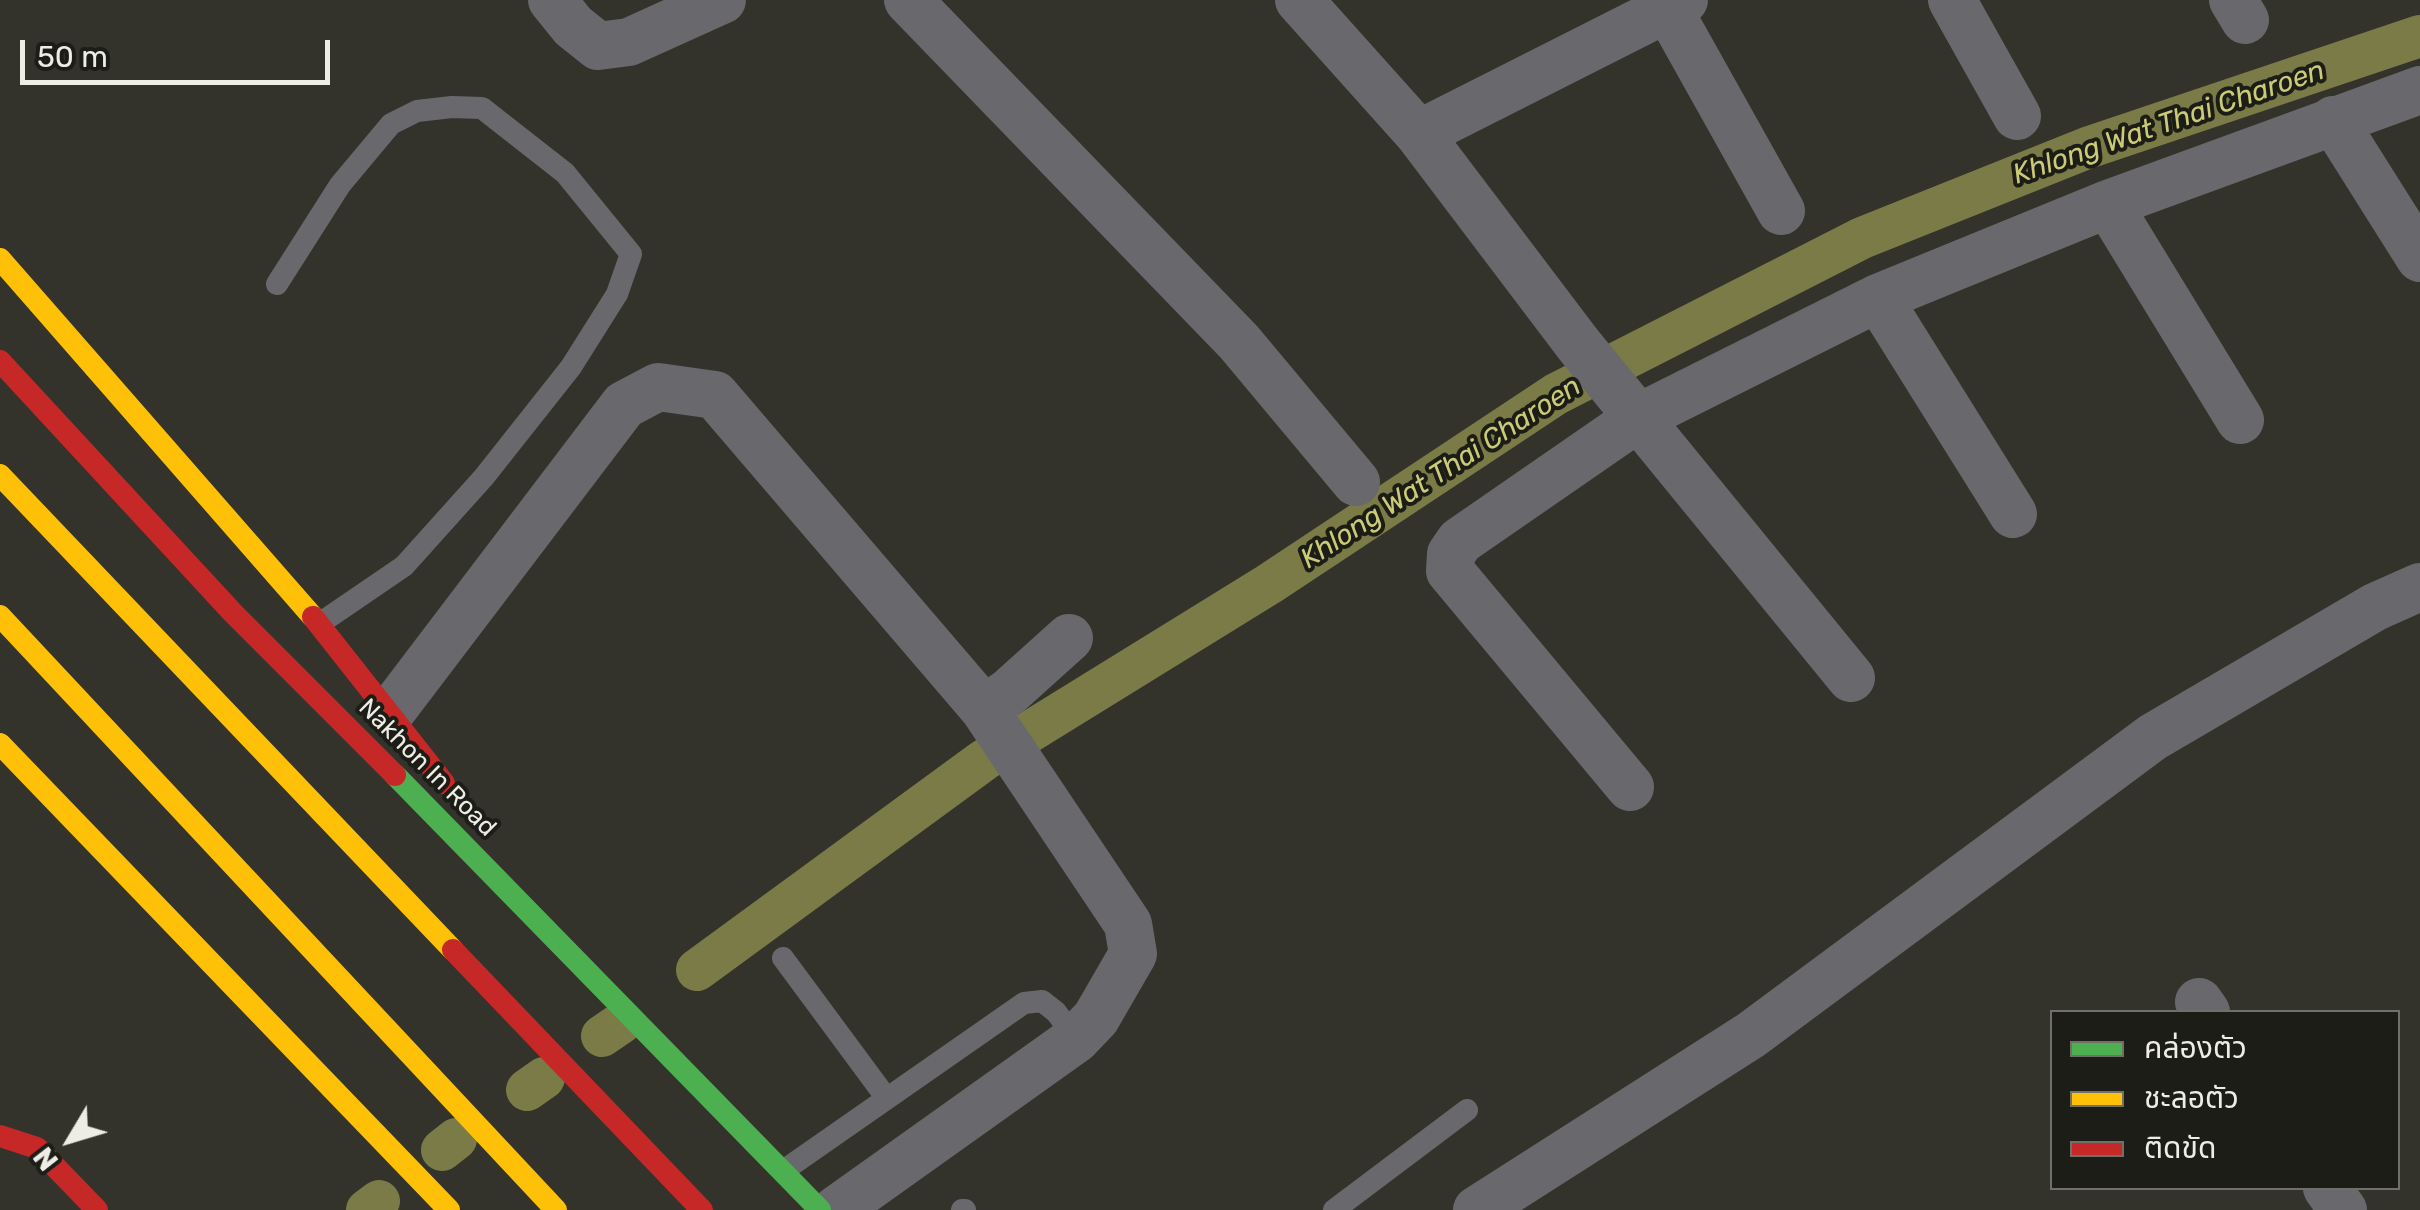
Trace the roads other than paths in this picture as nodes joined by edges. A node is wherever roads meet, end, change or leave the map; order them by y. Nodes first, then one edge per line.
1 (552, 0) edge
2 (722, 0) edge
3 (908, 0) edge
4 (1299, 0) edge
5 (1952, 0) edge
6 (1671, 2) edge
7 (2420, 90) edge
8 (2016, 116) dead end
9 (2332, 120) junction
10 (1419, 134) junction
11 (2108, 204) junction
12 (1781, 210) dead end
13 (2420, 258) edge
14 (0, 259) edge
15 (277, 284) dead end
16 (1878, 298) junction
17 (0, 361) edge
18 (1630, 407) junction
19 (2240, 420) dead end
20 (0, 475) edge
21 (1356, 482) dead end
22 (2013, 514) dead end
23 (2420, 587) edge
24 (0, 616) edge
25 (319, 624) junction
26 (1068, 638) dead end
27 (1851, 678) dead end
28 (390, 713) junction
29 (990, 718) junction
30 (0, 744) edge
31 (1630, 787) dead end
32 (783, 958) dead end
33 (599, 979) junction
34 (1076, 1039) junction
35 (885, 1096) junction
36 (1467, 1110) dead end
37 (0, 1136) edge
38 (783, 1171) junction
39 (97, 1210) edge
40 (448, 1210) edge
41 (556, 1210) edge
42 (702, 1210) edge
43 (820, 1210) edge
44 (836, 1210) edge
45 (1334, 1210) edge
46 (1476, 1210) edge

1 - 2 street
3 - 21 street
4 - 10 street
5 - 8 street
6 - 10 street
6 - 12 street
7 - 9 street
9 - 11 street
9 - 13 street
10 - 18 street
11 - 16 street
11 - 19 street
14 - 25 main road
15 - 25 lane
16 - 18 street
16 - 22 street
17 - 33 main road, Nakhon In Road
18 - 27 street
18 - 31 street
20 - 42 main road
23 - 46 street
24 - 41 main road
25 - 28 main road
26 - 29 street
28 - 29 street
28 - 33 main road
29 - 34 street
30 - 40 main road
32 - 35 lane
33 - 38 main road, Nakhon In Road
34 - 35 lane
34 - 44 street
35 - 38 lane
36 - 45 lane
37 - 39 main road
38 - 43 main road, Nakhon In Road

